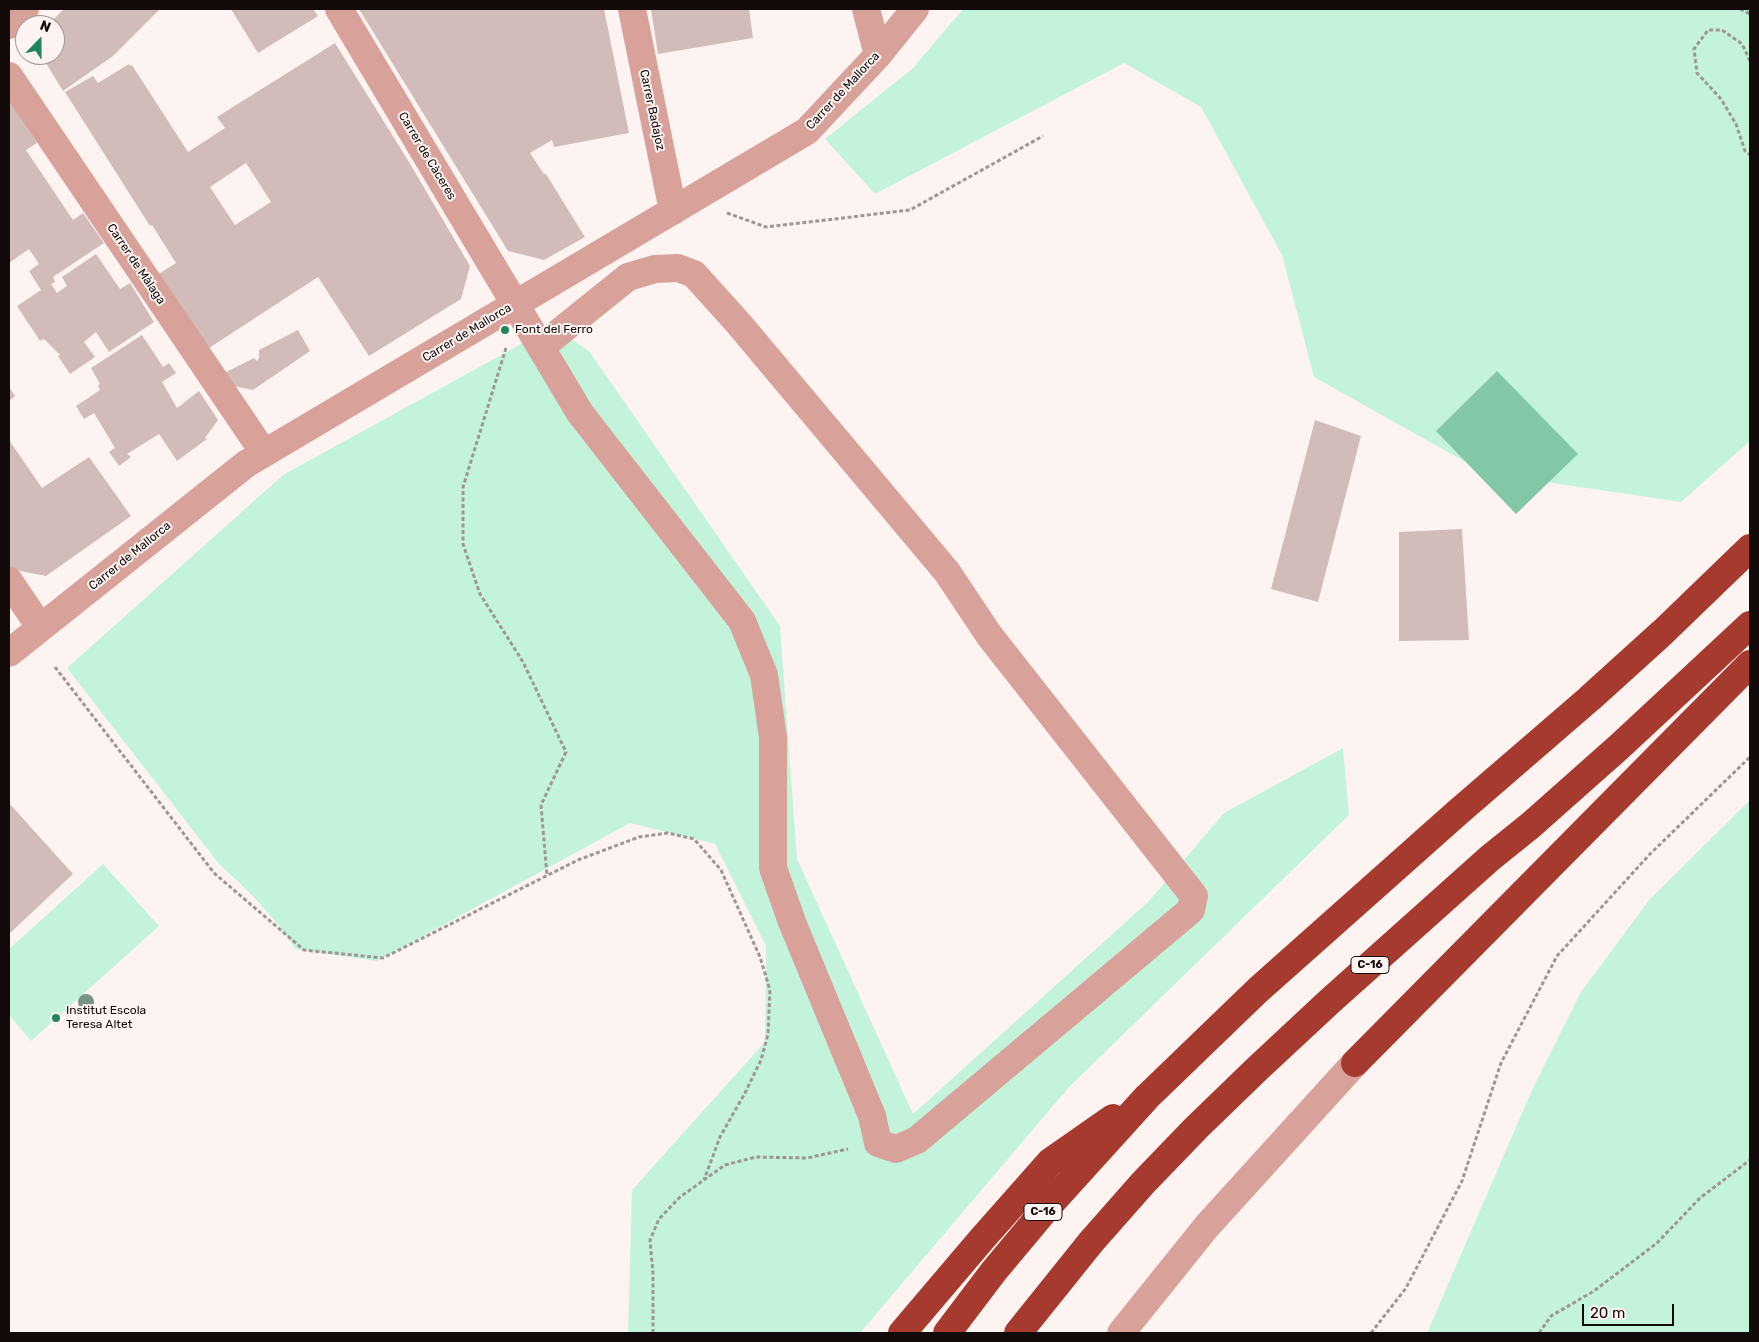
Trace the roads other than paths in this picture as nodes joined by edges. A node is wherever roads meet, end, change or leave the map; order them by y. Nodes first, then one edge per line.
1 (25, 9) edge
2 (339, 9) edge
3 (632, 9) edge
4 (866, 9) edge
5 (915, 9) edge
6 (9, 25) edge
7 (878, 55) junction
8 (9, 76) edge
9 (673, 211) junction
10 (516, 304) junction
11 (541, 347) junction
12 (264, 453) junction
13 (1750, 548) edge
14 (9, 581) edge
15 (1750, 626) edge
16 (40, 628) junction
17 (9, 653) edge
18 (1750, 664) edge
19 (1355, 1063) joint
20 (1146, 1097) junction
21 (902, 1333) edge
22 (947, 1333) edge
23 (1018, 1333) edge
24 (1122, 1333) edge

1 - 6 street
2 - 10 street, Carrer de Càceres
3 - 9 street, Carrer Badajoz
4 - 7 street
5 - 7 street, Carrer de Mallorca
7 - 9 street, Carrer de Mallorca
8 - 12 street, Carrer de Màlaga
9 - 10 street, Carrer de Mallorca
10 - 11 street, Carrer de Càceres
10 - 12 street, Carrer de Mallorca
11 - 11 street, Carrer de Càceres
12 - 16 street, Carrer de Mallorca
13 - 20 highway, C-16
14 - 16 street
15 - 23 highway, C-16
16 - 17 street, Carrer de Mallorca
18 - 19 highway
19 - 24 street
20 - 21 highway
20 - 22 highway, C-16

